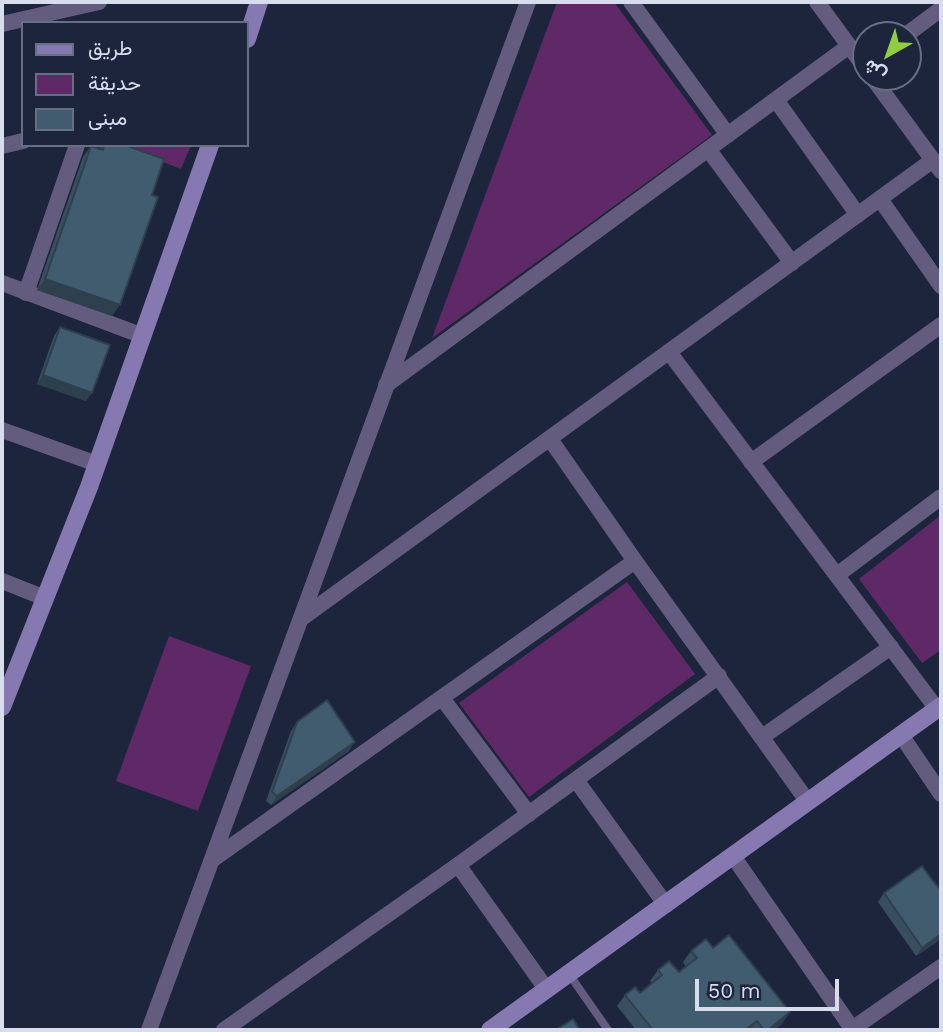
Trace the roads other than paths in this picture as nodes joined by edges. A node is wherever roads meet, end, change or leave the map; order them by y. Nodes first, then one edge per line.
1 (99, 2) edge
2 (259, 2) edge
3 (528, 2) edge
4 (631, 2) edge
5 (817, 2) edge
6 (60, 6) edge
7 (941, 9) edge
8 (922, 23) edge
9 (2, 24) edge
10 (248, 36) edge
11 (849, 46) junction
12 (852, 50) edge
13 (883, 91) edge
14 (776, 100) junction
15 (728, 135) junction
16 (21, 141) edge
17 (2, 146) edge
18 (75, 147) edge
19 (209, 147) edge
20 (709, 149) junction
21 (937, 166) edge
22 (880, 199) junction
23 (858, 215) junction
24 (792, 263) junction
25 (2, 283) edge
26 (941, 286) edge
27 (26, 293) junction
28 (940, 329) edge
29 (144, 336) junction
30 (669, 352) junction
31 (386, 385) junction
32 (2, 430) edge
33 (550, 439) junction
34 (751, 462) junction
35 (97, 464) junction
36 (941, 497) edge
37 (635, 561) junction
38 (837, 575) junction
39 (2, 581) edge
40 (45, 598) junction
41 (302, 618) junction
42 (891, 647) junction
43 (719, 676) junction
44 (442, 698) junction
45 (2, 707) edge
46 (939, 708) edge
47 (901, 735) junction
48 (762, 737) junction
49 (576, 780) junction
50 (941, 794) edge
51 (808, 802) junction
52 (529, 814) junction
53 (733, 856) junction
54 (212, 860) junction
55 (457, 865) junction
56 (666, 905) junction
57 (941, 967) edge
58 (569, 974) junction
59 (547, 989) junction
60 (852, 1029) edge
61 (149, 1030) edge
62 (224, 1030) edge
63 (491, 1030) edge
64 (608, 1030) edge

1 - 6 street
2 - 10 main road
3 - 31 street
4 - 15 street
5 - 11 street
6 - 9 street
7 - 8 street
11 - 12 street
11 - 14 street
13 - 21 street
14 - 15 street
14 - 23 street
15 - 20 street
16 - 17 street
18 - 27 street
19 - 29 main road
20 - 24 street
20 - 31 street
21 - 22 street
22 - 23 street
22 - 26 street
23 - 24 street
24 - 30 street
25 - 27 street
27 - 29 street
28 - 34 street
29 - 35 main road
30 - 33 street
30 - 34 street
31 - 41 street
32 - 35 street
33 - 37 street
33 - 41 street
34 - 38 street
35 - 40 main road
36 - 38 street
37 - 43 street
37 - 44 street
38 - 42 street
39 - 40 street
40 - 45 main road
41 - 54 street
42 - 46 street
42 - 48 street
43 - 48 street
43 - 49 street
44 - 52 street
44 - 54 street
46 - 47 main road
47 - 50 street
47 - 51 main road
48 - 51 street
49 - 52 street
49 - 56 street
51 - 53 main road
52 - 55 street
53 - 56 main road
53 - 60 street
54 - 61 street
55 - 59 street
55 - 62 street
56 - 58 main road
57 - 60 street
58 - 59 main road
58 - 64 lane
59 - 63 main road

